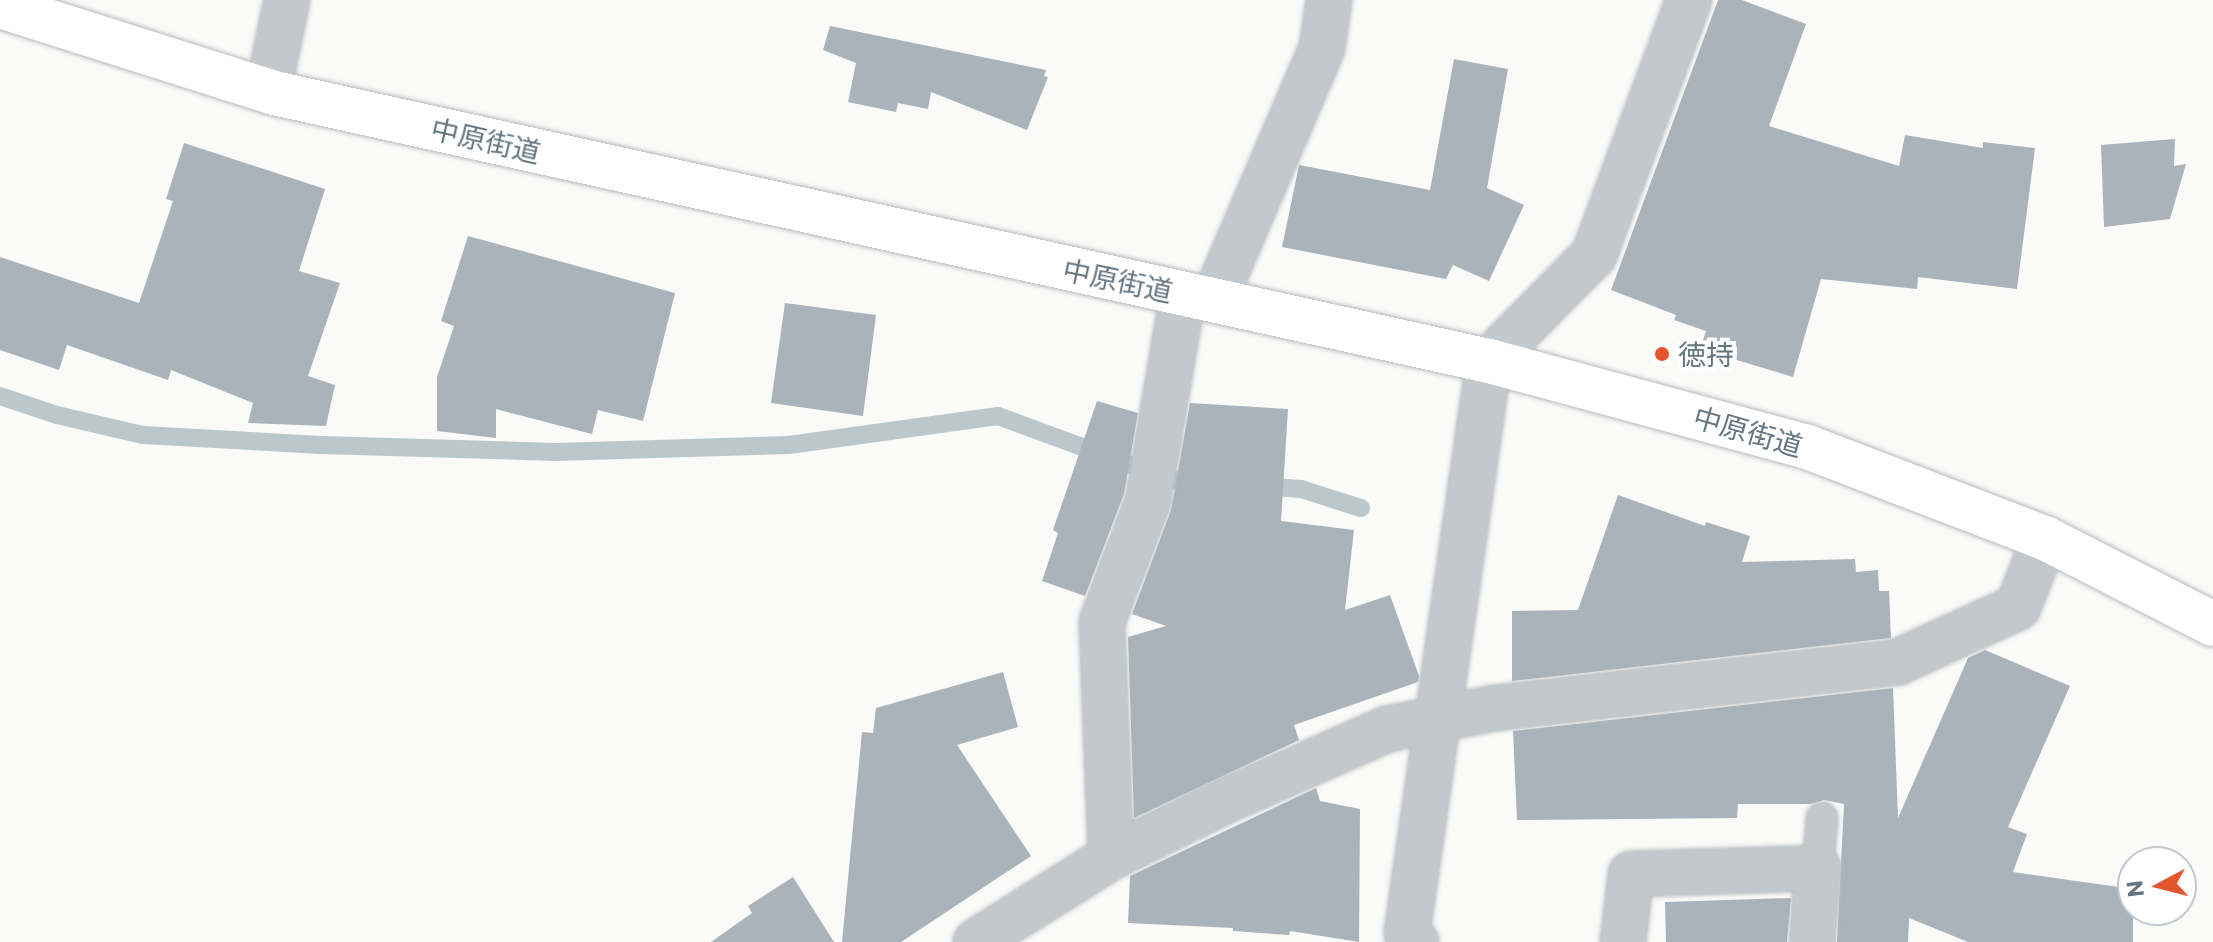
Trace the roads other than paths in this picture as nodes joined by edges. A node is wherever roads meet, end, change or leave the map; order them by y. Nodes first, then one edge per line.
1 (287, 0) edge
2 (1329, 0) edge
3 (1689, 0) edge
4 (0, 6) edge
5 (268, 91) junction
6 (1199, 298) junction
7 (1489, 361) junction
8 (2045, 538) junction
9 (2213, 624) edge
10 (1436, 718) junction
11 (1822, 818) dead end
12 (1111, 857) junction
13 (1818, 868) junction
14 (976, 942) edge
15 (1416, 942) edge
16 (1623, 942) edge
17 (1812, 942) edge

1 - 5 street
2 - 6 street
3 - 7 street
4 - 5 main road, 中原街道
5 - 6 main road, 中原街道
6 - 7 main road, 中原街道
6 - 12 street
7 - 8 main road, 中原街道
7 - 10 street
8 - 9 main road, 中原街道
8 - 10 street
10 - 12 street
10 - 15 street
11 - 13 lane
12 - 14 street
13 - 16 street
13 - 17 street

